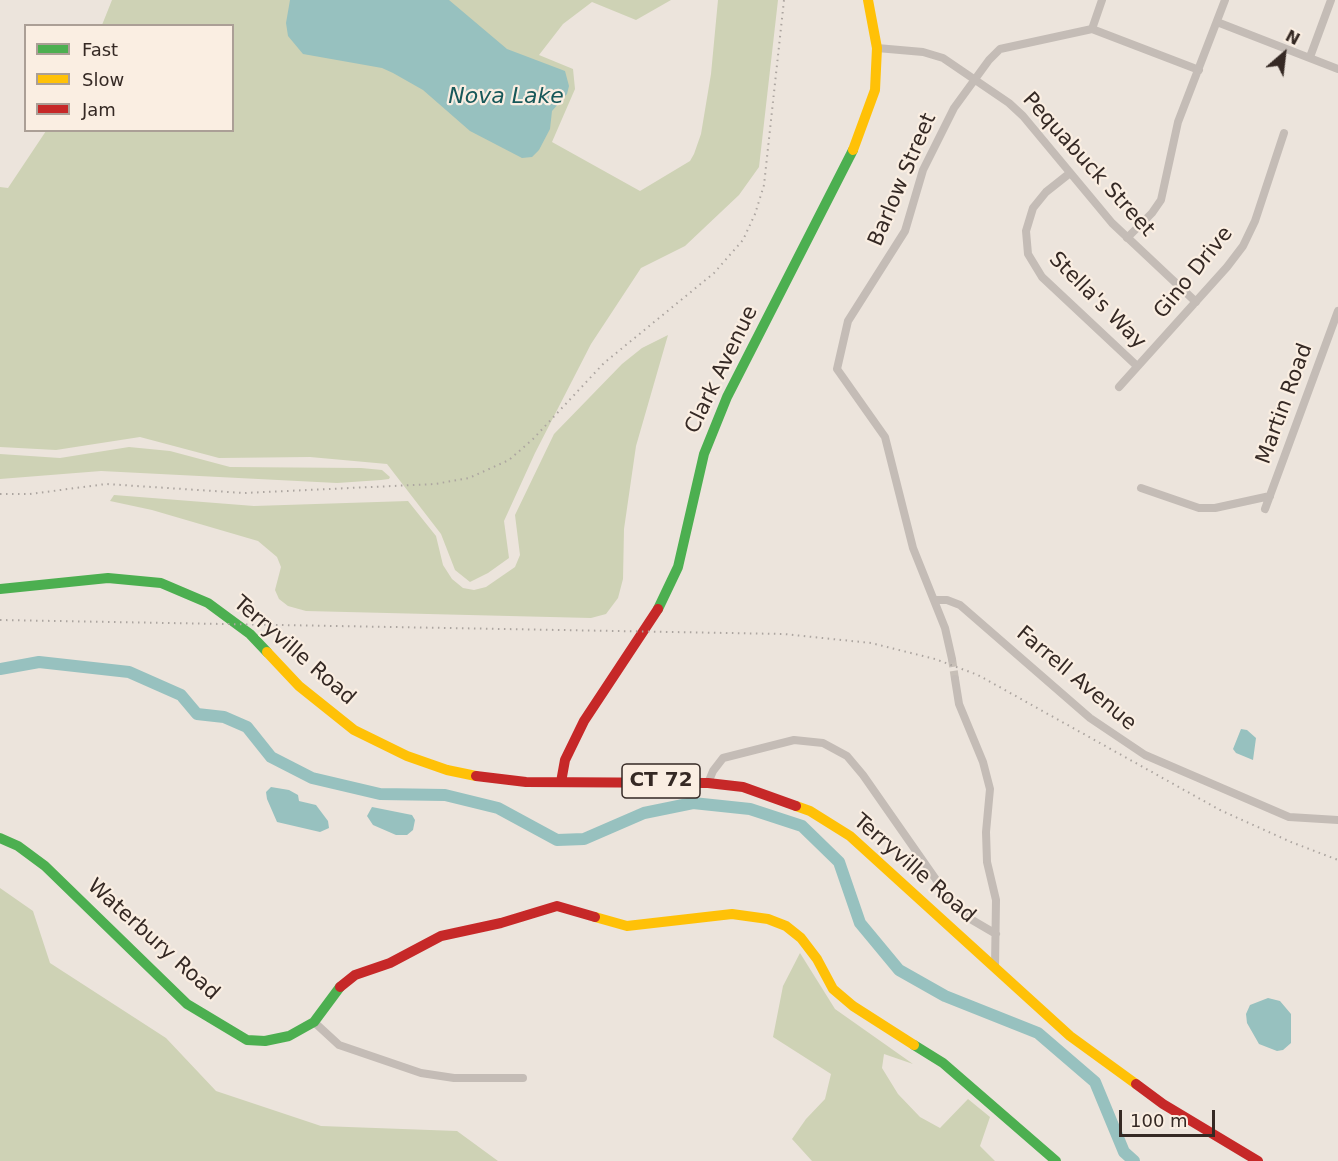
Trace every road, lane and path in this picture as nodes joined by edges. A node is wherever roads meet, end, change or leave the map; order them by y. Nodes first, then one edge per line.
1 (868, 0) edge
2 (1102, 0) edge
3 (1225, 0) edge
4 (1331, 0) edge
5 (1217, 22) junction
6 (1092, 29) junction
7 (877, 48) junction
8 (1310, 57) junction
9 (1338, 69) edge
10 (1199, 70) junction
11 (975, 79) junction
12 (1284, 133) dead end
13 (1070, 172) junction
14 (1127, 238) junction
15 (1196, 302) junction
16 (1338, 312) edge
17 (1137, 366) junction
18 (1119, 387) dead end
19 (1141, 488) dead end
20 (1270, 495) junction
21 (1265, 509) dead end
22 (0, 589) edge
23 (934, 600) junction
24 (952, 659) tunnel mouth
25 (955, 679) tunnel mouth
26 (561, 782) junction
27 (708, 783) junction
28 (1338, 820) edge
29 (0, 838) edge
30 (996, 934) junction
31 (995, 967) junction
32 (314, 1022) junction
33 (523, 1078) dead end
34 (1056, 1161) edge
35 (1258, 1161) edge

1 - 7 main road, Clark Avenue
2 - 6 street
3 - 5 street
4 - 8 street
5 - 8 street
5 - 10 street
6 - 10 street
6 - 11 street, Barlow Street
7 - 11 street, Pequabuck Street
7 - 26 main road, Clark Avenue
8 - 9 street
10 - 14 street
11 - 13 street, Pequabuck Street
11 - 23 street, Barlow Street
12 - 15 street, Gino Drive
13 - 14 street, Pequabuck Street
13 - 17 street, Stella's Way
14 - 15 street, Pequabuck Street
15 - 17 street, Gino Drive
16 - 20 street, Martin Road
17 - 18 street, Gino Drive
19 - 20 street
20 - 21 street, Martin Road
22 - 26 main road, Terryville Road / CT 72
23 - 24 street, Barlow Street
23 - 28 street, Farrell Avenue
25 - 30 street
26 - 27 main road, Terryville Road / CT 72
27 - 30 street
27 - 31 main road, Terryville Road / CT 72
29 - 32 main road, Waterbury Road
30 - 31 street
31 - 35 main road, Terryville Road / CT 72
32 - 33 street
32 - 34 main road, Waterbury Road

